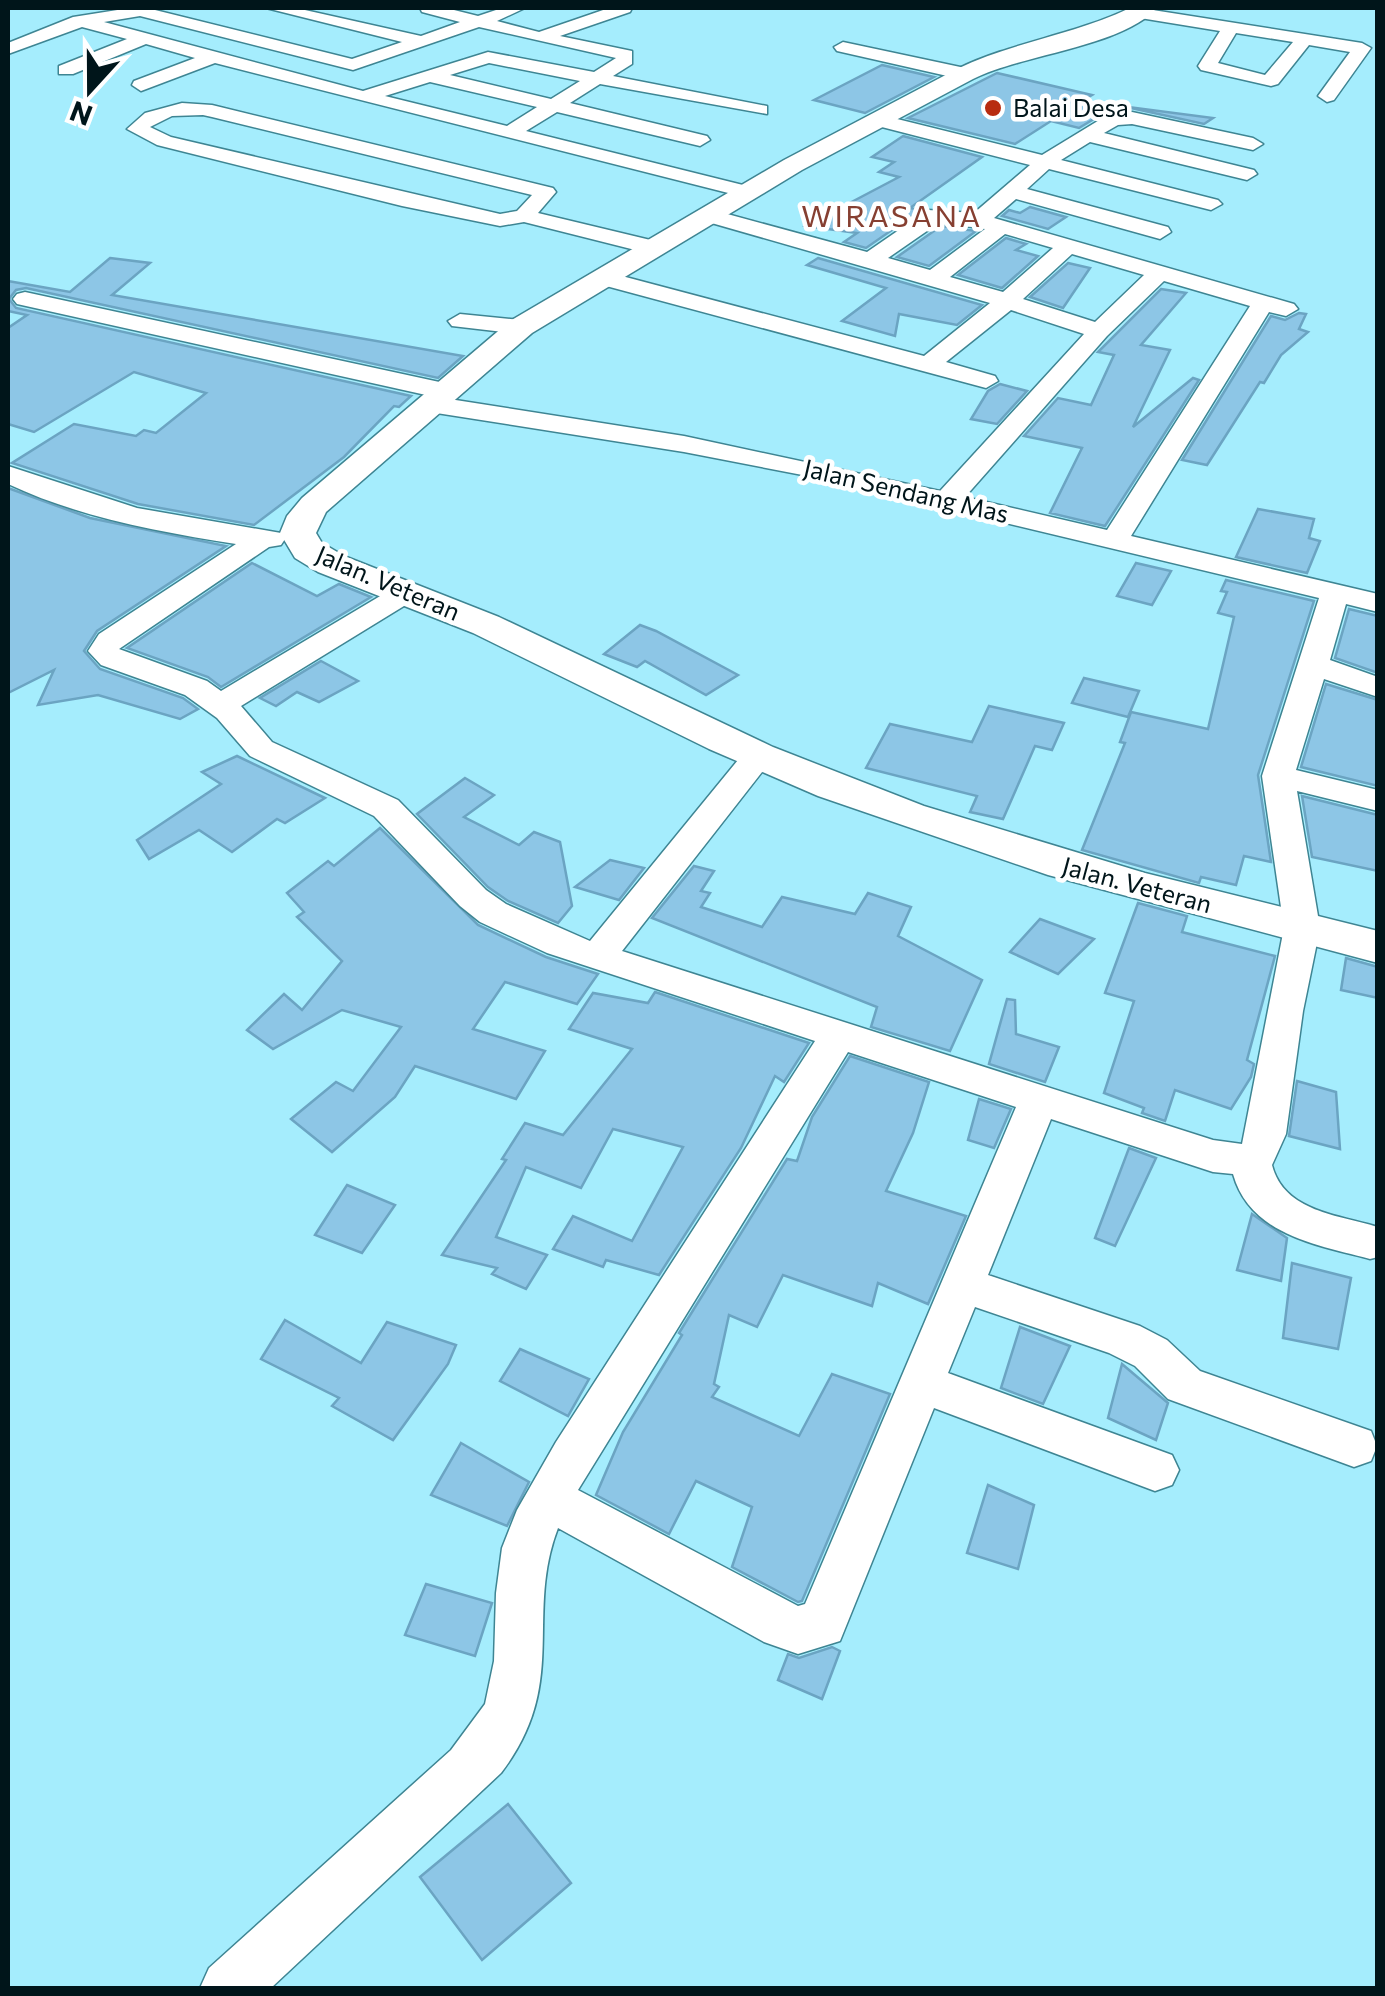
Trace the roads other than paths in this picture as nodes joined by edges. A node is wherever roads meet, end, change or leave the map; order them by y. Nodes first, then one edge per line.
1 (214, 8) edge
2 (276, 8) edge
3 (428, 8) edge
4 (517, 8) edge
5 (624, 8) edge
6 (1143, 10) edge
7 (169, 19) junction
8 (482, 20) junction
9 (80, 22) junction
10 (1231, 28) junction
11 (1378, 29) edge
12 (8, 32) edge
13 (541, 38) junction
14 (34, 39) junction
15 (1304, 39) junction
16 (144, 40) junction
17 (251, 40) junction
18 (421, 41) junction
19 (843, 47) dead end
20 (1362, 48) junction
21 (8, 49) edge
22 (213, 57) junction
23 (488, 57) junction
24 (66, 70) dead end
25 (965, 74) junction
26 (282, 75) junction
27 (426, 76) junction
28 (596, 79) junction
29 (141, 86) dead end
30 (237, 94) dead end
31 (1327, 96) dead end
32 (364, 97) junction
33 (553, 106) junction
34 (760, 110) dead end
35 (877, 120) junction
36 (508, 134) junction
37 (1088, 135) junction
38 (700, 140) dead end
39 (1254, 144) dead end
40 (1044, 162) junction
41 (1246, 174) dead end
42 (748, 192) junction
43 (1014, 192) junction
44 (1211, 204) dead end
45 (524, 216) junction
46 (710, 216) junction
47 (990, 224) junction
48 (1160, 232) dead end
49 (1067, 247) junction
50 (655, 248) junction
51 (871, 260) junction
52 (1159, 273) junction
53 (603, 278) junction
54 (933, 279) junction
55 (26, 299) dead end
56 (1007, 301) junction
57 (460, 321) dead end
58 (521, 326) junction
59 (1099, 331) junction
60 (928, 365) junction
61 (986, 380) dead end
62 (437, 397) junction
63 (10, 477) edge
64 (947, 500) junction
65 (262, 539) junction
66 (303, 542) junction
67 (1113, 542) junction
68 (407, 592) junction
69 (1336, 594) junction
70 (1378, 602) edge
71 (1313, 664) junction
72 (1378, 688) edge
73 (220, 705) junction
74 (758, 756) junction
75 (1278, 776) junction
76 (1378, 801) edge
77 (1302, 928) junction
78 (1378, 947) edge
79 (598, 956) junction
80 (838, 1036) junction
81 (1039, 1099) junction
82 (1250, 1161) junction
83 (1370, 1242) dead end
84 (963, 1285) junction
85 (922, 1384) junction
86 (1354, 1446) dead end
87 (1155, 1470) dead end
88 (550, 1499) junction
89 (228, 1988) edge

1 - 7 street
2 - 18 street
3 - 8 street
4 - 8 street
5 - 13 street
6 - 10 street
6 - 25 street, Jalan. Veteran
7 - 9 street
7 - 17 street
8 - 13 street
8 - 18 street
9 - 14 street
9 - 16 street
10 - 15 street
10 - 15 street
11 - 20 street
12 - 14 street
13 - 23 street
13 - 28 street
14 - 21 street
15 - 20 street
16 - 22 street
16 - 24 street
17 - 18 street
17 - 22 street
19 - 25 street
20 - 31 street
22 - 26 street
22 - 29 street
23 - 27 street
23 - 28 street
25 - 35 street, Jalan. Veteran
26 - 30 street
26 - 32 street
27 - 32 street
27 - 33 street
28 - 33 street
28 - 34 street
32 - 36 street
33 - 36 street
33 - 38 street
35 - 40 street
35 - 42 street, Jalan. Veteran
36 - 42 street
37 - 39 street
37 - 40 street
37 - 41 street
40 - 43 street
40 - 44 street
42 - 46 street, Jalan. Veteran
43 - 47 street
43 - 48 street
45 - 45 street
45 - 50 street
46 - 50 street, Jalan. Veteran
46 - 51 street
47 - 49 street
47 - 51 street
47 - 54 street
49 - 52 street
49 - 56 street
50 - 53 street, Jalan. Veteran
51 - 54 street
52 - 59 street
52 - 67 street
53 - 58 street, Jalan. Veteran
53 - 60 street
54 - 56 street
55 - 62 street, Jalan Sendang Mas
56 - 59 street
56 - 60 street
57 - 58 street
58 - 62 street, Jalan. Veteran
59 - 64 street
60 - 61 street
62 - 64 street, Jalan Sendang Mas
62 - 66 street, Jalan. Veteran
63 - 65 street
64 - 67 street, Jalan Sendang Mas
65 - 66 street
65 - 73 street
66 - 68 street, Jalan. Veteran
67 - 69 street, Jalan Sendang Mas
68 - 73 street
68 - 74 street, Jalan. Veteran
69 - 70 street, Jalan Sendang Mas
69 - 71 street
71 - 72 street
71 - 75 street
73 - 79 street
74 - 77 street, Jalan. Veteran
74 - 79 street
75 - 76 street
75 - 77 street
77 - 78 street, Jalan. Veteran
77 - 82 street
79 - 80 street
80 - 81 street
80 - 88 street
81 - 82 street
81 - 84 street
82 - 83 street
84 - 85 street
84 - 86 street
85 - 87 street
85 - 88 street
88 - 89 street

